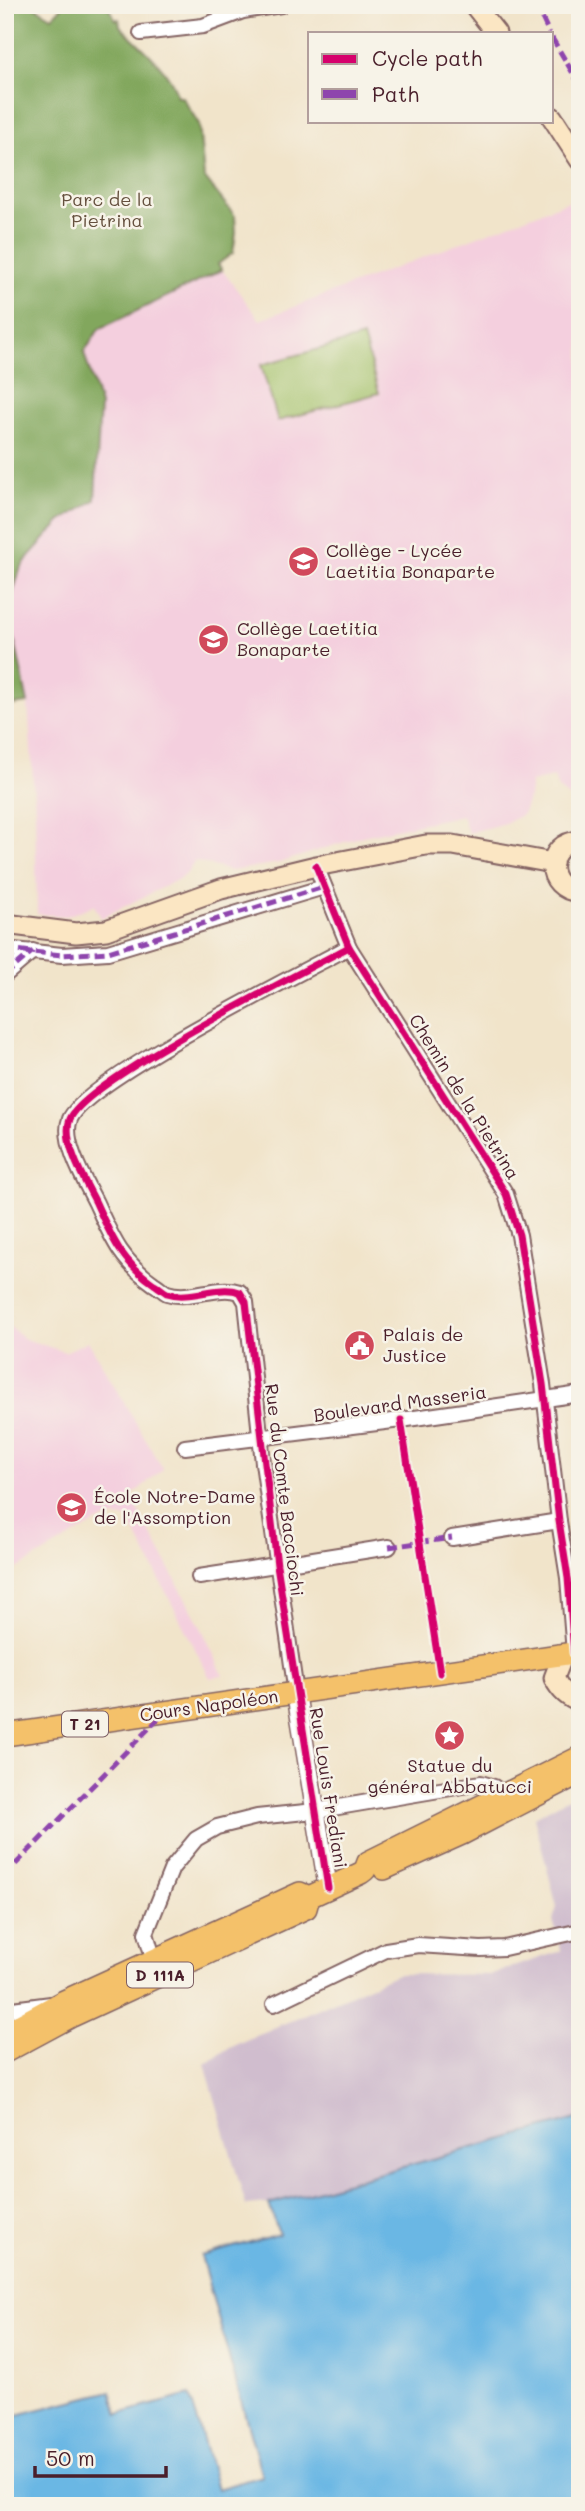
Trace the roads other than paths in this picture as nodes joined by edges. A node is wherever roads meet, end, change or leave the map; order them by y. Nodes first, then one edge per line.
1 (281, 5) edge
2 (474, 5) edge
3 (495, 32) edge
4 (141, 33) dead end
5 (554, 120) edge
6 (580, 160) edge
7 (580, 841) edge
8 (552, 863) junction
9 (309, 868) junction
10 (324, 887) junction
11 (307, 892) junction
12 (580, 892) edge
13 (5, 924) edge
14 (349, 947) junction
15 (5, 949) edge
16 (33, 951) junction
17 (5, 975) edge
18 (580, 1394) edge
19 (543, 1400) junction
20 (260, 1438) junction
21 (185, 1447) dead end
22 (559, 1521) junction
23 (452, 1538) dead end
24 (389, 1548) dead end
25 (277, 1565) junction
26 (199, 1577) dead end
27 (572, 1653) edge
28 (296, 1693) junction
29 (580, 1702) edge
30 (5, 1735) edge
31 (580, 1756) edge
32 (580, 1773) edge
33 (503, 1794) junction
34 (315, 1811) junction
35 (365, 1870) junction
36 (319, 1892) junction
37 (580, 1931) edge
38 (156, 1968) junction
39 (62, 2002) junction
40 (274, 2004) dead end
41 (5, 2010) edge
42 (5, 2034) edge
43 (5, 2052) edge

1 - 4 street
2 - 3 main road
5 - 6 main road
7 - 8 main road
8 - 9 main road
8 - 12 main road
9 - 10 street, Chemin de la Pietrina
9 - 11 street
9 - 13 main road
10 - 11 street
10 - 14 street, Chemin de la Pietrina
11 - 16 street
14 - 19 street, Chemin de la Pietrina
14 - 20 street, Rue du Comte Bacciochi
15 - 16 street
16 - 17 street
18 - 19 street, Boulevard Masseria
19 - 20 street, Boulevard Masseria
19 - 22 street, Chemin de la Pietrina
20 - 21 street, Boulevard Masseria
20 - 25 street, Rue du Comte Bacciochi
22 - 23 street
22 - 27 street, Chemin de la Pietrina
24 - 25 street
25 - 26 street
25 - 28 street, Rue du Comte Bacciochi
27 - 28 main road, Cours Napoléon / T 21
27 - 29 main road
28 - 30 main road, Cours Napoléon / T 21
28 - 34 street, Rue Louis Frediani
31 - 33 main road, D 111A
32 - 35 main road, D 111A
33 - 34 street
33 - 35 main road, D 111A
34 - 36 street, Rue Louis Frediani
34 - 38 street
35 - 36 main road, D 111A
36 - 38 main road, D 111A
37 - 40 street
38 - 39 main road, D 111A
38 - 43 main road, D 111A
39 - 41 street
39 - 42 main road, D 111A

